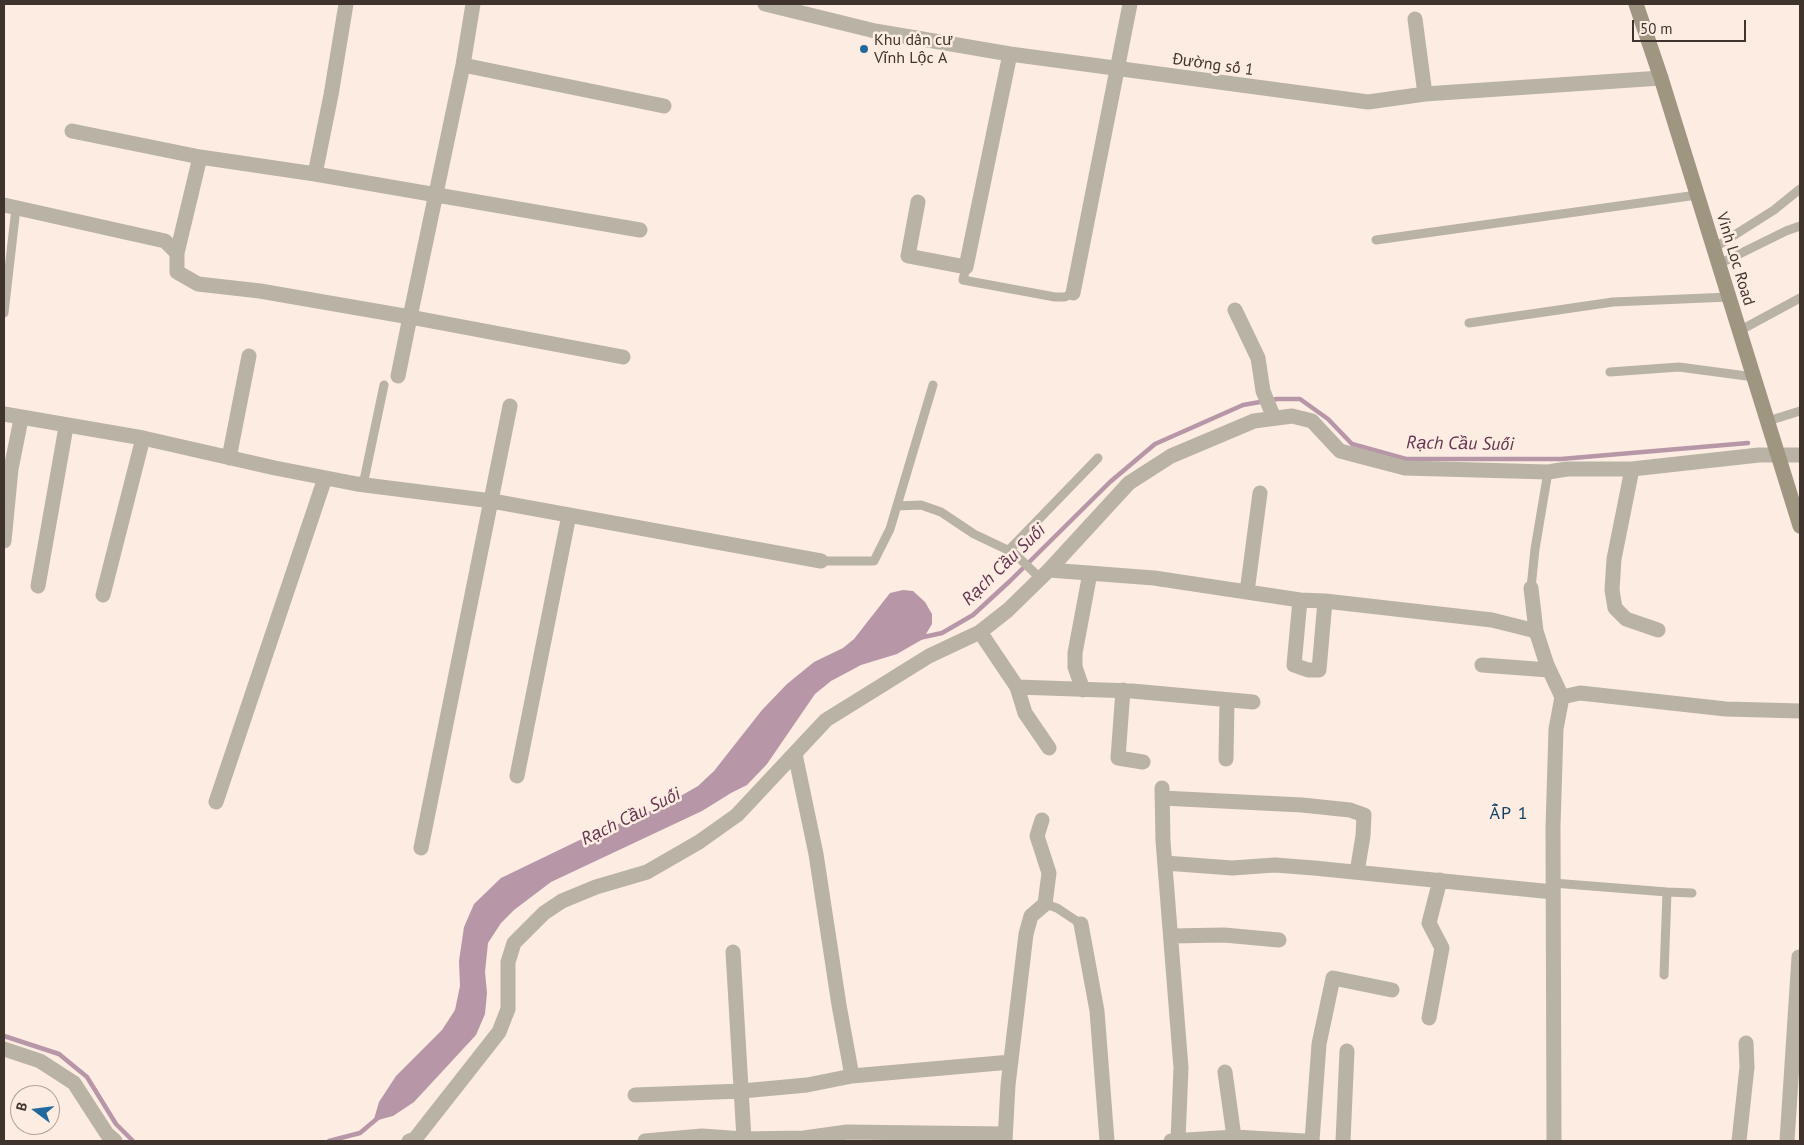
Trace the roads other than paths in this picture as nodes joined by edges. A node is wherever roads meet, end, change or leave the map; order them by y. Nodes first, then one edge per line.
1 (346, 4) edge
2 (473, 4) edge
3 (765, 4) edge
4 (1130, 4) edge
5 (1636, 4) edge
6 (1415, 19) dead end
7 (1010, 54) junction
8 (463, 65) junction
9 (1117, 69) junction
10 (1661, 78) junction
11 (1425, 94) junction
12 (664, 106) dead end
13 (72, 131) dead end
14 (200, 157) junction
15 (315, 174) junction
16 (1800, 189) edge
17 (435, 195) junction
18 (1697, 195) junction
19 (918, 202) dead end
20 (10, 207) edge
21 (1800, 226) edge
22 (640, 230) dead end
23 (1376, 240) dead end
24 (1714, 248) junction
25 (177, 253) junction
26 (1719, 264) junction
27 (966, 267) junction
28 (1073, 293) joint
29 (1729, 297) junction
30 (1800, 298) edge
31 (1235, 310) dead end
32 (4, 313) edge
33 (410, 317) junction
34 (1469, 323) dead end
35 (1739, 331) junction
36 (249, 356) dead end
37 (623, 357) dead end
38 (1610, 372) dead end
39 (398, 376) dead end
40 (1754, 377) junction
41 (384, 385) dead end
42 (932, 385) dead end
43 (510, 406) dead end
44 (1800, 411) edge
45 (1272, 413) junction
46 (4, 414) edge
47 (22, 419) junction
48 (1768, 421) junction
49 (66, 426) junction
50 (143, 438) junction
51 (1800, 455) edge
52 (1779, 456) junction
53 (229, 458) junction
54 (1098, 458) dead end
55 (1632, 469) junction
56 (1548, 472) junction
57 (324, 478) junction
58 (363, 485) junction
59 (1260, 493) dead end
60 (492, 501) junction
61 (897, 506) junction
62 (569, 515) junction
63 (1800, 526) edge
64 (4, 541) edge
65 (1011, 552) junction
66 (821, 561) joint
67 (1041, 573) junction
68 (1090, 573) junction
69 (38, 586) dead end
70 (1531, 588) joint
71 (1247, 592) junction
72 (103, 595) dead end
73 (1300, 600) junction
74 (1325, 601) junction
75 (1658, 630) dead end
76 (1536, 631) junction
77 (980, 632) junction
78 (1482, 665) dead end
79 (1549, 670) junction
80 (1018, 687) junction
81 (1083, 690) junction
82 (1123, 690) junction
83 (1562, 697) junction
84 (1227, 700) junction
85 (1253, 702) dead end
86 (1800, 711) edge
87 (1048, 748) dead end
88 (795, 754) junction
89 (1226, 759) dead end
90 (1143, 762) dead end
91 (517, 776) dead end
92 (216, 802) dead end
93 (1042, 820) dead end
94 (421, 848) dead end
95 (1165, 863) junction
96 (1357, 872) junction
97 (1440, 880) junction
98 (1554, 887) junction
99 (1667, 892) junction
100 (1692, 893) dead end
101 (1045, 904) junction
102 (1081, 924) joint
103 (1171, 936) junction
104 (1279, 940) dead end
105 (733, 952) dead end
106 (1799, 957) dead end
107 (1664, 975) dead end
108 (1392, 990) dead end
109 (1429, 1018) dead end
110 (1746, 1043) dead end
111 (4, 1050) edge
112 (1347, 1051) dead end
113 (1011, 1062) junction
114 (1225, 1072) dead end
115 (852, 1076) junction
116 (742, 1091) junction
117 (635, 1095) dead end
118 (1234, 1137) junction
119 (1005, 1138) edge
120 (744, 1139) junction
121 (1174, 1140) edge
122 (115, 1141) edge
123 (410, 1141) edge
124 (645, 1141) edge
125 (1107, 1141) edge
126 (1304, 1141) edge
127 (1312, 1141) edge
128 (1343, 1141) edge
129 (1554, 1141) edge
130 (1739, 1141) edge
131 (1787, 1141) edge

1 - 15 street
2 - 8 street
3 - 7 street, Đường số 1
4 - 9 street
5 - 10 main road, Vinh Loc Road
6 - 11 street
7 - 9 street, Đường số 1
7 - 27 street
8 - 12 street
8 - 17 street
9 - 11 street, Đường số 1
9 - 28 street
10 - 11 street, Đường số 1
10 - 18 main road, Vinh Loc Road
13 - 14 street
14 - 15 street
14 - 25 street
15 - 17 street
16 - 24 lane
17 - 22 street
17 - 33 street
18 - 23 lane
18 - 24 main road, Vinh Loc Road
19 - 27 street
20 - 25 street
20 - 32 lane
21 - 26 lane
24 - 26 main road, Vinh Loc Road
25 - 33 street
26 - 29 main road, Vinh Loc Road
27 - 28 lane
29 - 34 lane
29 - 35 main road, Vinh Loc Road
30 - 35 lane
31 - 45 street
33 - 37 street
33 - 39 street
35 - 40 main road, Vinh Loc Road
36 - 53 street
38 - 40 lane
40 - 48 main road, Vinh Loc Road
41 - 58 lane
42 - 61 lane
43 - 60 street
44 - 48 lane
45 - 56 street
45 - 67 street
46 - 47 street
47 - 49 street
47 - 64 street
48 - 52 main road, Vinh Loc Road
49 - 50 street
49 - 69 street
50 - 53 street
50 - 72 street
51 - 52 street
52 - 55 street
52 - 63 main road, Vinh Loc Road
53 - 57 street
54 - 65 lane
55 - 56 street
55 - 75 street
56 - 70 lane
57 - 58 street
57 - 92 street
58 - 60 street
59 - 71 street
60 - 62 street
60 - 94 street
61 - 65 lane
61 - 66 lane
62 - 66 street
62 - 91 street
65 - 67 lane
67 - 68 street
67 - 77 street
68 - 71 street
68 - 81 street
70 - 76 street
71 - 73 street
73 - 74 street
73 - 74 street
74 - 76 street
76 - 79 street
77 - 80 street
77 - 88 street
78 - 79 street
79 - 83 street
80 - 81 street
80 - 87 street
81 - 82 street
82 - 84 street
82 - 90 street
83 - 86 street
83 - 98 street
84 - 85 street
84 - 89 street
88 - 115 street
88 - 123 street
93 - 101 street
95 - 96 street
95 - 96 street
95 - 103 street
96 - 97 street
97 - 98 street
97 - 109 street
98 - 99 lane
98 - 129 street
99 - 100 lane
99 - 107 lane
101 - 102 lane
101 - 113 street
102 - 125 street
103 - 104 street
103 - 121 street
105 - 116 street
106 - 131 street
108 - 127 street
110 - 130 street
111 - 122 street
112 - 128 street
113 - 115 street
113 - 119 street
114 - 118 street
115 - 116 street
116 - 117 street
116 - 120 street
118 - 121 street
118 - 126 street
119 - 120 street
120 - 124 street

